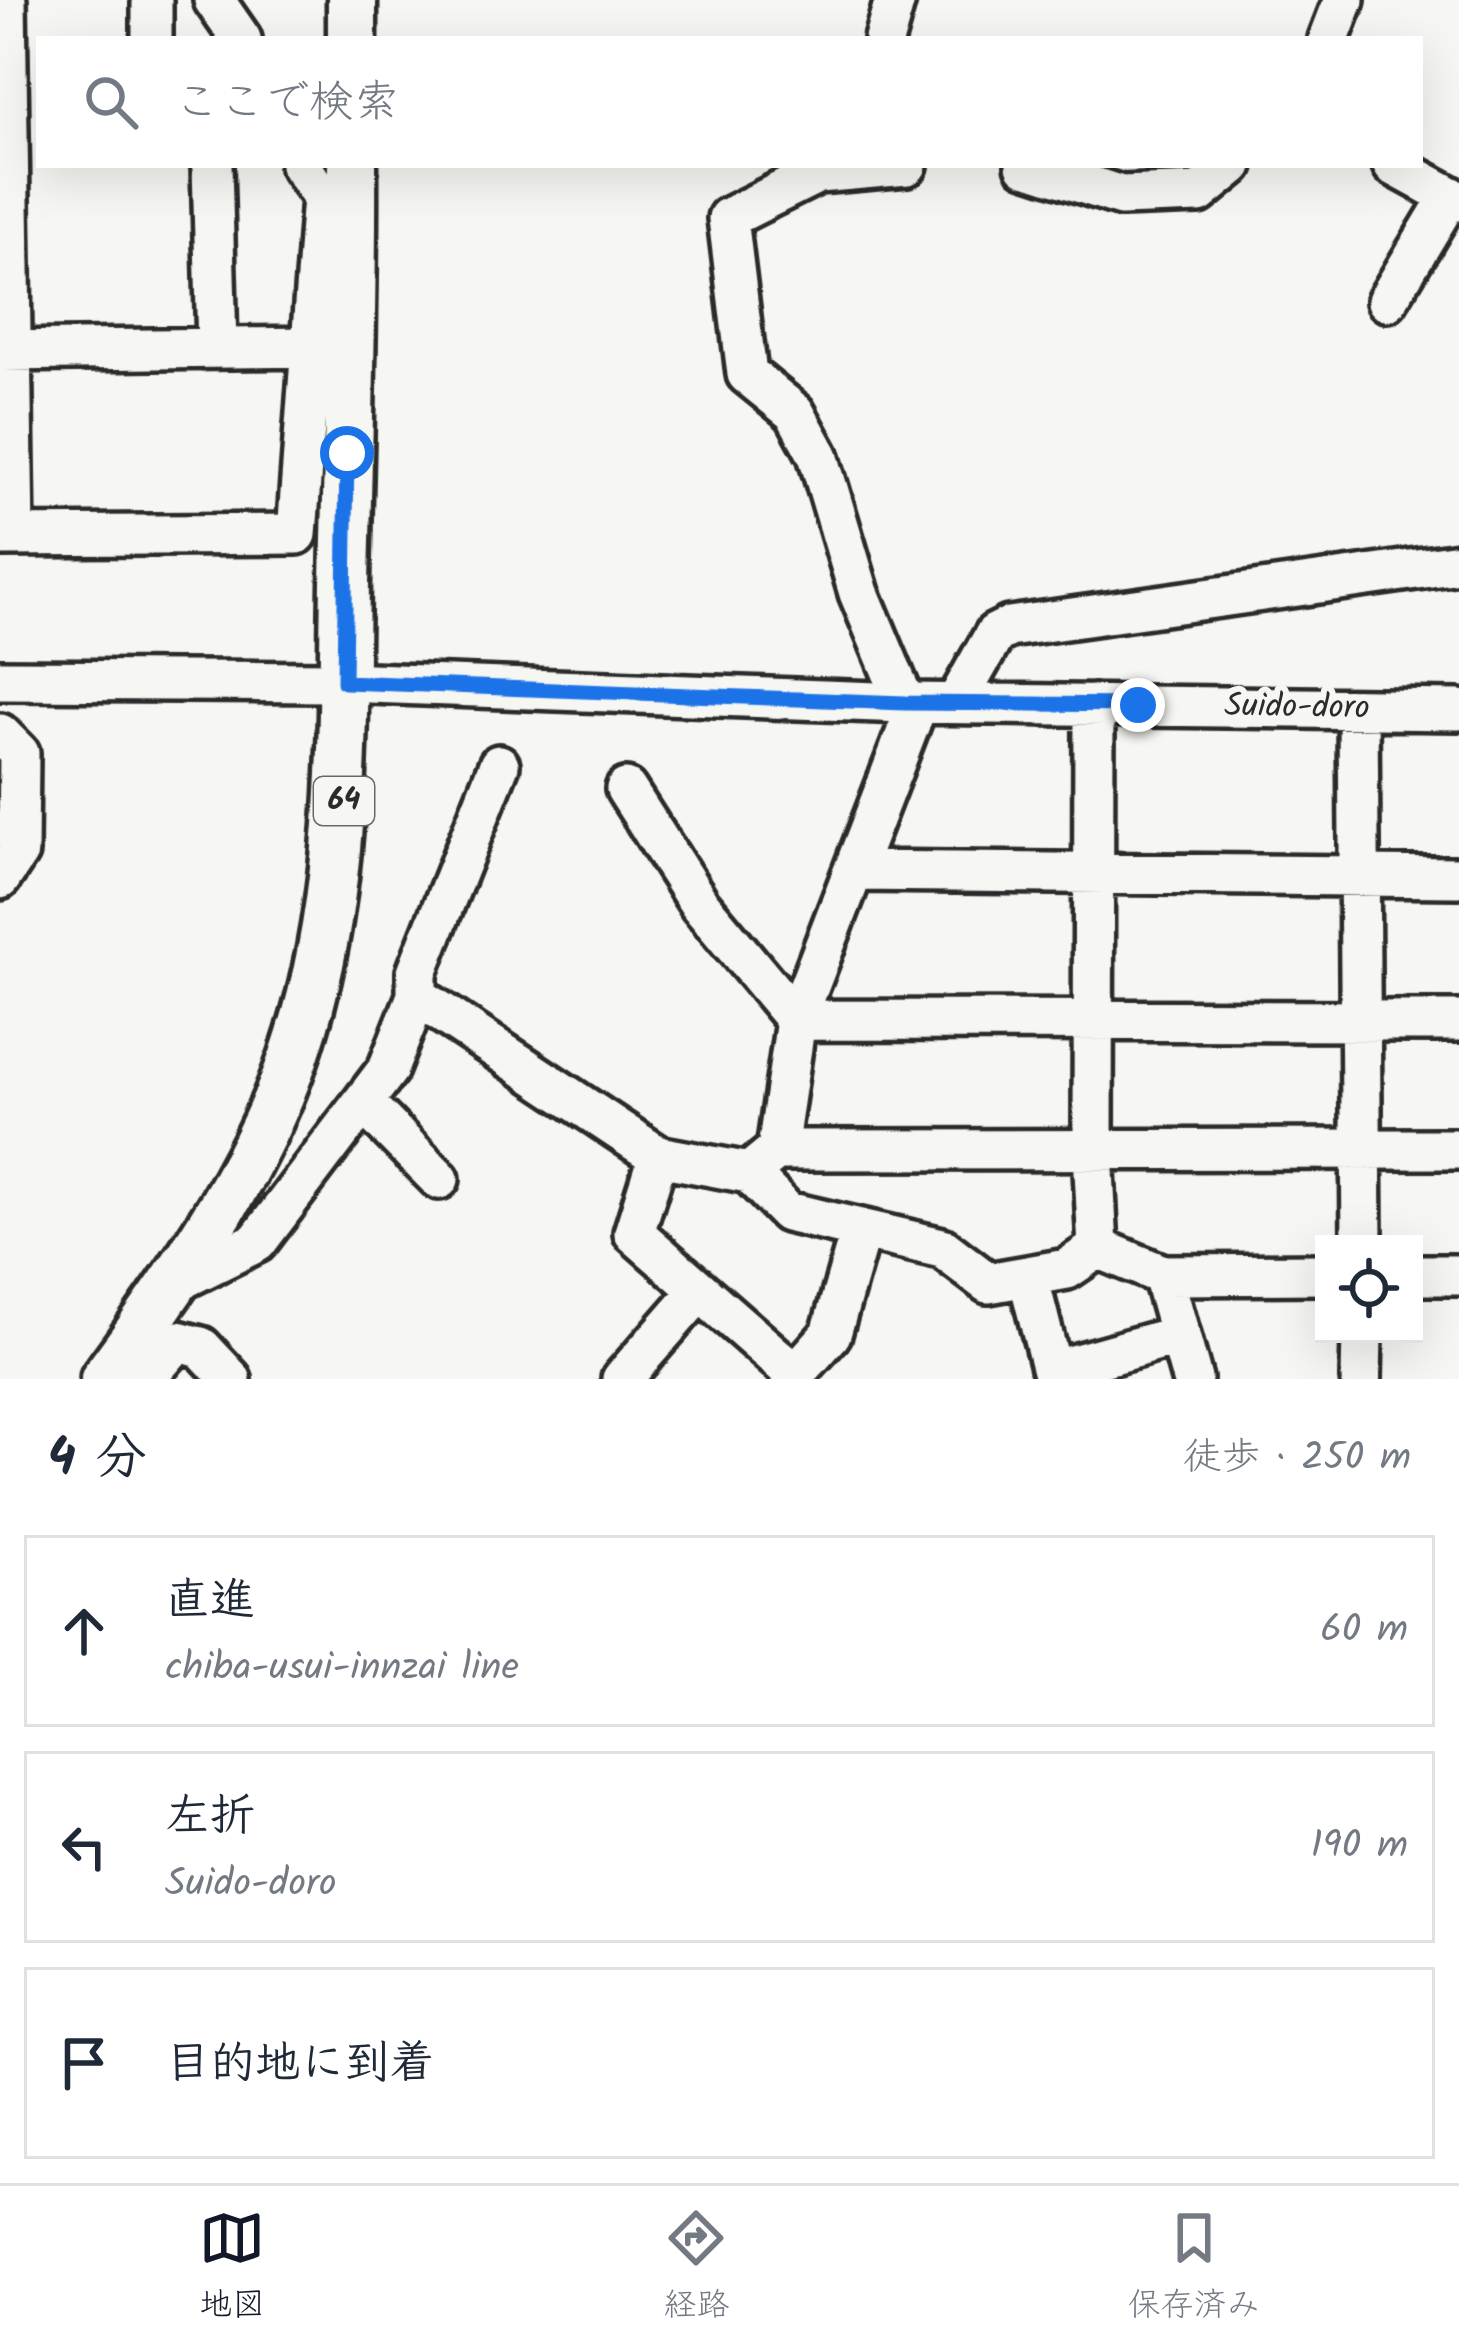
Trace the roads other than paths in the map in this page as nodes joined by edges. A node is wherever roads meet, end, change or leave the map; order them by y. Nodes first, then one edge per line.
1 (7, 0) edge
2 (152, 0) edge
3 (214, 0) edge
4 (352, 0) edge
5 (895, 0) edge
6 (1344, 0) edge
7 (152, 36) edge
8 (239, 36) edge
9 (352, 36) edge
10 (885, 36) edge
11 (1330, 36) edge
12 (15, 103) edge
13 (212, 168) edge
14 (302, 168) edge
15 (352, 168) edge
16 (1036, 168) edge
17 (1229, 168) edge
18 (1399, 168) edge
19 (822, 169) edge
20 (1454, 198) edge
21 (1388, 301) dead end
22 (309, 347) junction
23 (217, 348) junction
24 (7, 351) edge
25 (7, 536) edge
26 (1459, 563) edge
27 (0, 680) edge
28 (344, 682) junction
29 (927, 703) junction
30 (1094, 705) junction
31 (1358, 709) junction
32 (1459, 710) edge
33 (0, 734) edge
34 (499, 765) dead end
35 (626, 789) dead end
36 (854, 871) junction
37 (1091, 875) junction
38 (1360, 877) junction
39 (1459, 877) edge
40 (0, 880) edge
41 (417, 996) junction
42 (1095, 1018) junction
43 (796, 1020) junction
44 (1359, 1020) junction
45 (1459, 1021) edge
46 (363, 1102) junction
47 (1362, 1149) junction
48 (1459, 1149) edge
49 (1093, 1150) junction
50 (658, 1156) junction
51 (763, 1161) junction
52 (440, 1179) dead end
53 (861, 1229) junction
54 (1362, 1235) edge
55 (1098, 1248) junction
56 (1315, 1274) edge
57 (1163, 1275) junction
58 (1423, 1275) edge
59 (1459, 1275) edge
60 (1028, 1276) junction
61 (170, 1285) junction
62 (699, 1291) junction
63 (1180, 1335) junction
64 (1362, 1343) edge
65 (793, 1376) edge
66 (105, 1379) edge
67 (146, 1379) edge
68 (231, 1379) edge
69 (622, 1379) edge
70 (1192, 1379) edge
71 (1361, 1379) edge

1 - 12 street
2 - 7 street
3 - 8 street
4 - 9 main road
5 - 10 street
6 - 11 street
12 - 24 street
13 - 23 street
14 - 22 street
15 - 28 main road, 64
16 - 17 street
18 - 20 street
19 - 29 street
20 - 21 street
22 - 23 street
22 - 25 street
23 - 24 street
24 - 25 street
26 - 29 street
27 - 28 street, Suido-doro
28 - 29 street, Suido-doro
28 - 61 main road, 64
29 - 30 street, Suido-doro
29 - 36 street
30 - 31 street, Suido-doro
30 - 37 street
31 - 32 street, Suido-doro
31 - 38 street
33 - 40 street
34 - 41 street
35 - 43 street
36 - 37 street
36 - 43 street
37 - 38 street
37 - 42 street
38 - 39 street
38 - 44 street
41 - 46 street
41 - 50 street
42 - 43 street
42 - 44 street
42 - 49 street
43 - 51 street
44 - 45 street
44 - 47 street
46 - 52 street
46 - 61 street
47 - 48 street
47 - 49 street
47 - 54 street
49 - 51 street
49 - 55 street
50 - 51 street
50 - 62 street
51 - 53 street
53 - 60 street
53 - 65 street
55 - 57 street
55 - 60 street
56 - 57 street
57 - 63 street
58 - 59 street
60 - 63 street
61 - 66 main road, 64
62 - 65 street
62 - 69 street
63 - 70 street
64 - 71 street
67 - 68 street

